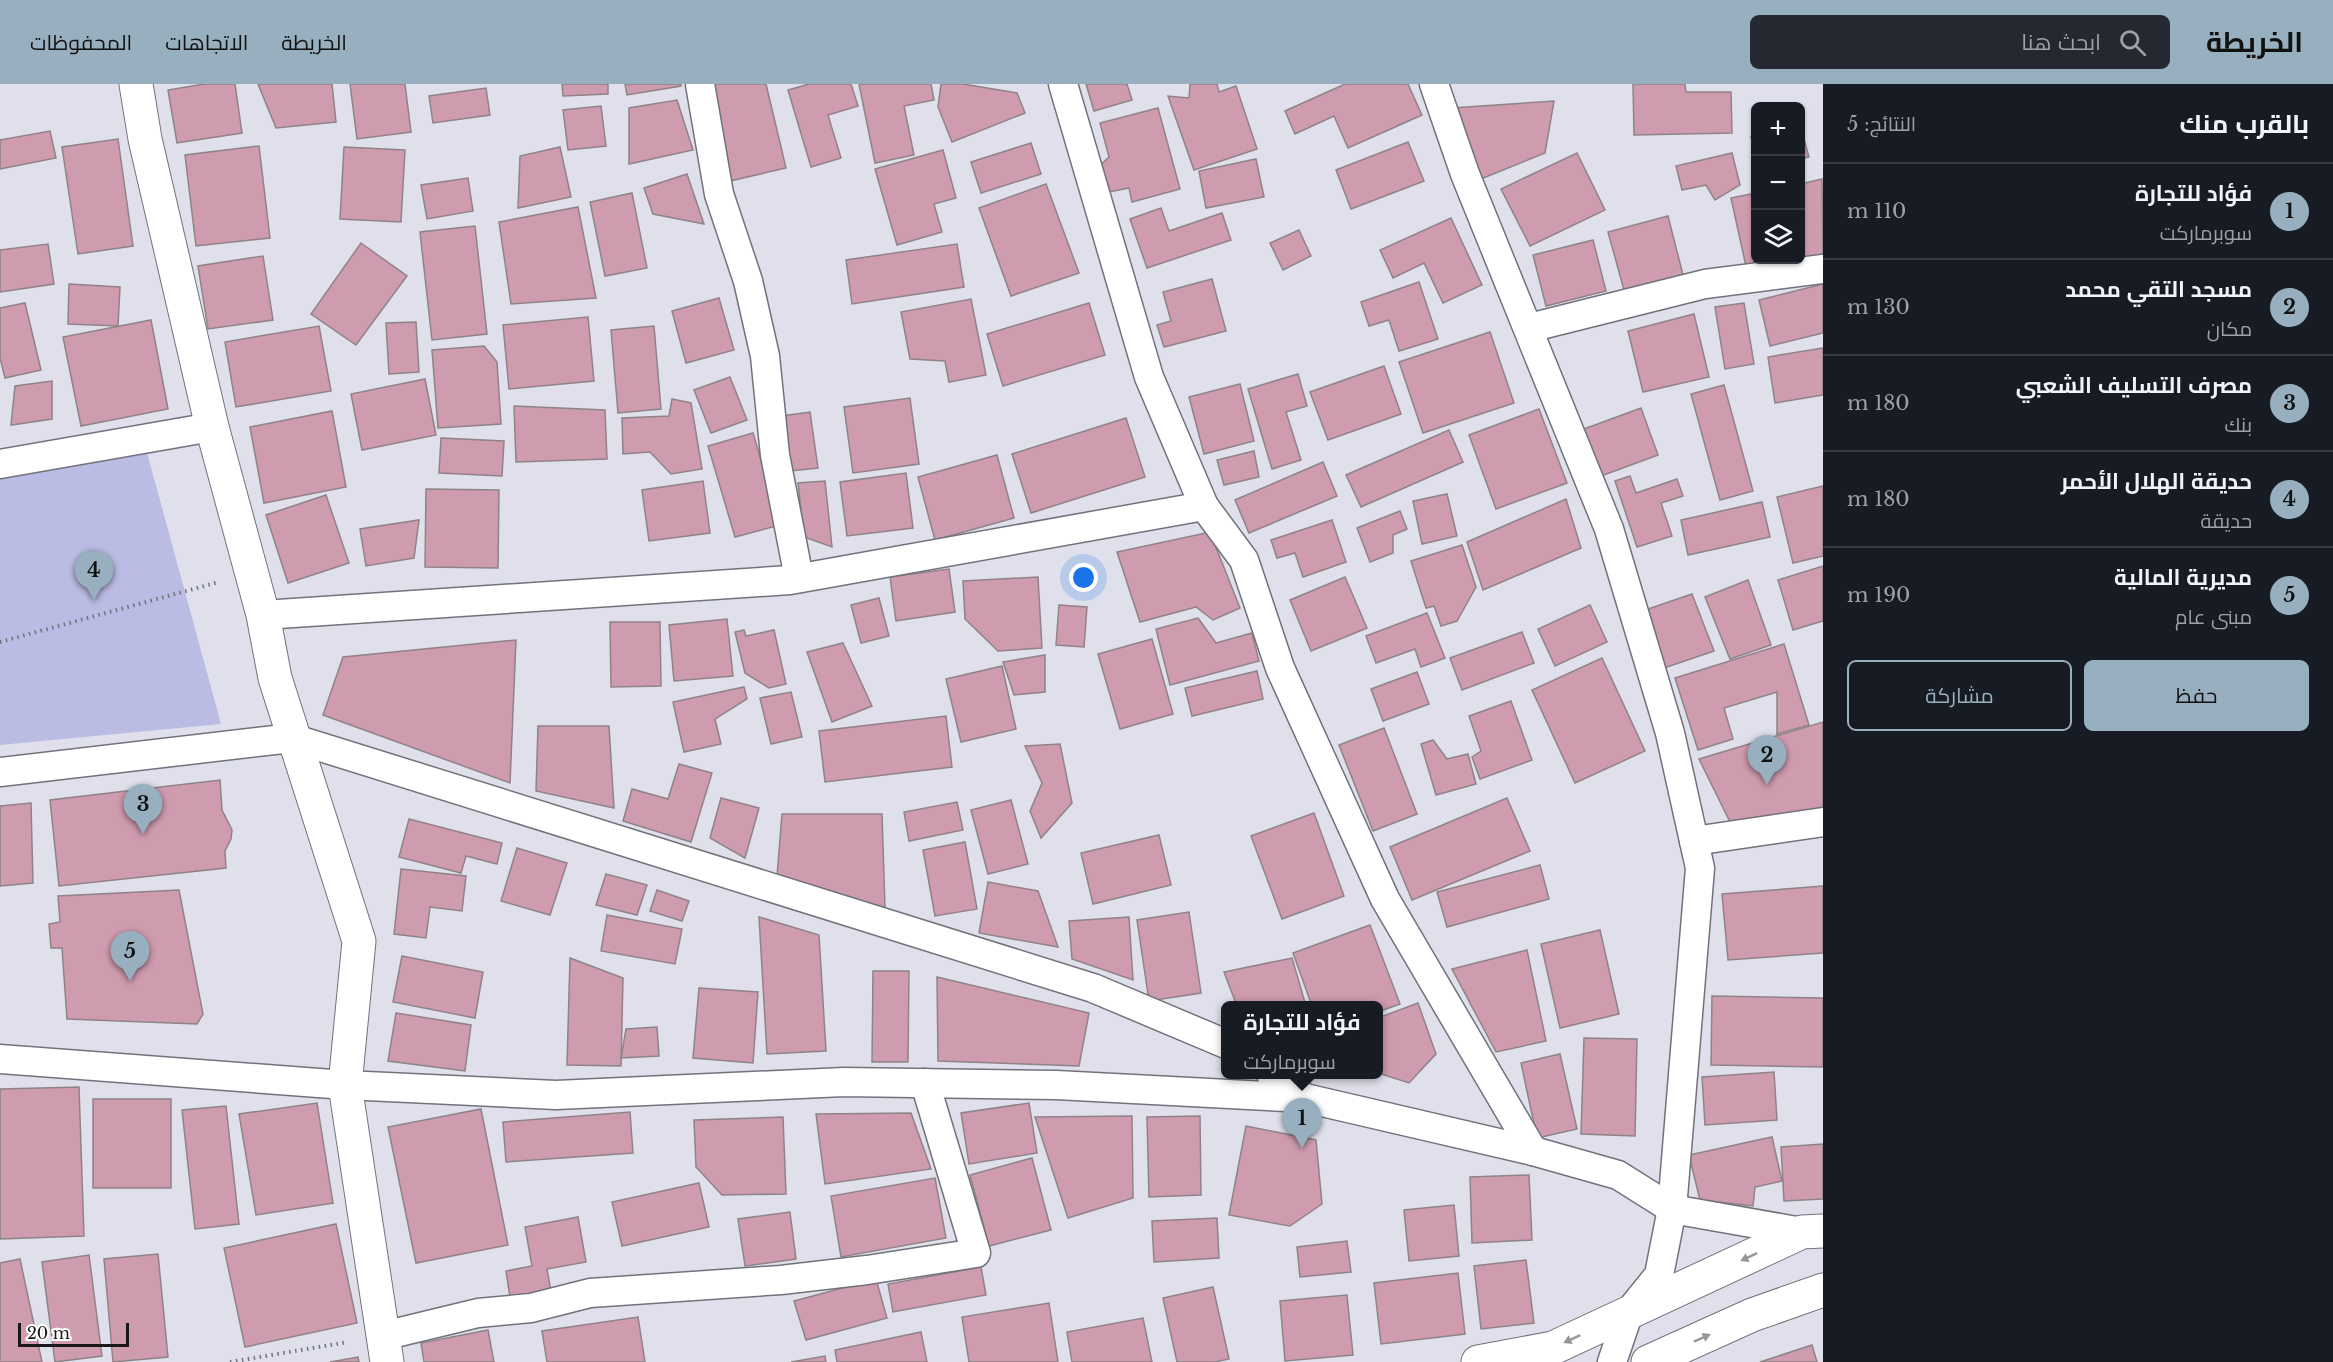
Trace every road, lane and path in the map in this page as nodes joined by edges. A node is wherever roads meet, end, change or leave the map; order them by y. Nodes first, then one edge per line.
1 (136, 84) edge
2 (700, 84) edge
3 (1063, 84) edge
4 (1434, 84) edge
5 (1823, 269) edge
6 (1529, 328) junction
7 (212, 427) junction
8 (0, 464) edge
9 (1204, 506) junction
10 (252, 573) junction
11 (799, 578) junction
12 (263, 615) junction
13 (0, 642) edge
14 (292, 738) junction
15 (0, 772) edge
16 (1823, 822) edge
17 (1694, 841) junction
18 (1221, 1042) edge
19 (0, 1059) edge
20 (1278, 1079) edge
21 (925, 1083) junction
22 (345, 1085) junction
23 (1305, 1098) junction
24 (1533, 1151) junction
25 (1672, 1209) junction
26 (1813, 1232) edge
27 (1823, 1290) edge
28 (1629, 1312) junction
29 (385, 1349) edge
30 (230, 1362) edge
31 (1478, 1362) edge
32 (1612, 1362) edge
33 (1648, 1362) edge

1 - 7 street
2 - 11 street
3 - 9 street
4 - 6 street
5 - 6 street
6 - 17 street
7 - 8 street
7 - 10 street
9 - 11 street
9 - 24 street
10 - 12 street
10 - 13 path
11 - 12 street
12 - 14 street
14 - 15 street
14 - 18 street
14 - 22 street
16 - 17 street
17 - 25 street
19 - 22 street
20 - 23 street
21 - 22 street
21 - 23 street
21 - 29 street
22 - 29 street
23 - 24 street
24 - 25 street
25 - 26 street
25 - 28 street
26 -> 28 street
33 -> 27 street
28 -> 31 street
28 - 32 street
29 - 30 path

